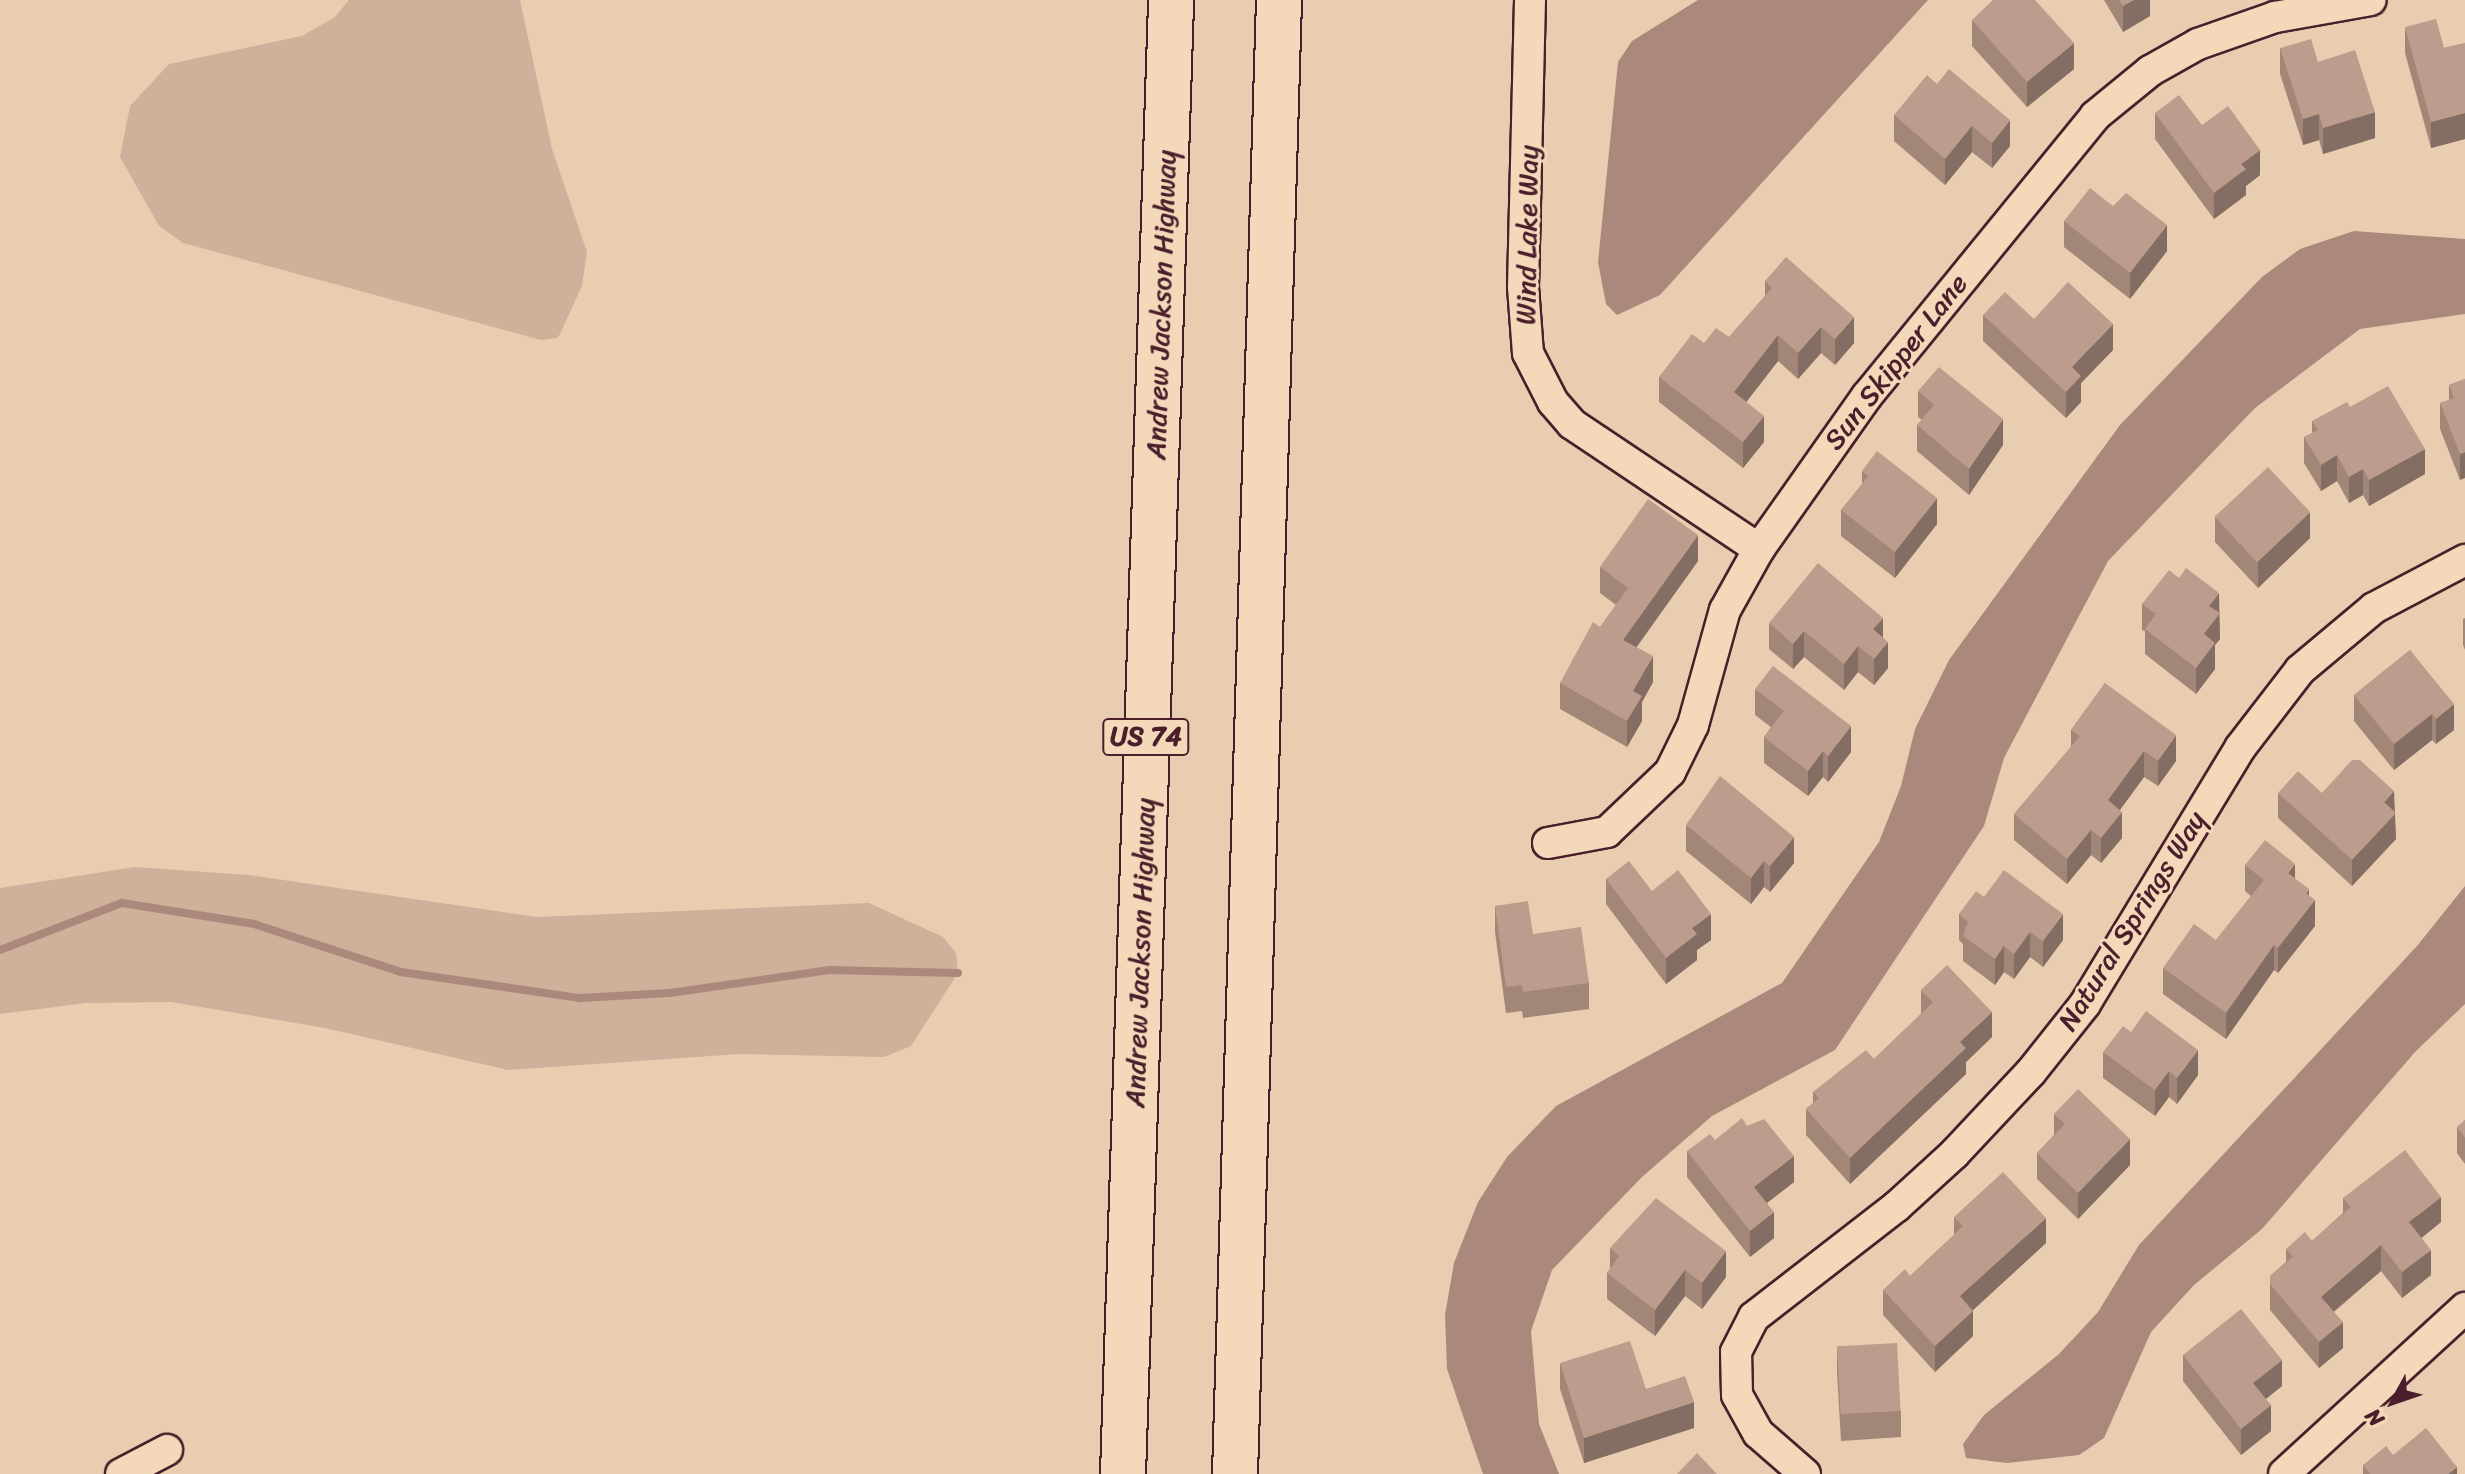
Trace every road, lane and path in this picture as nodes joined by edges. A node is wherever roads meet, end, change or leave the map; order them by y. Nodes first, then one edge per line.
1 (1171, 0) edge
2 (1279, 0) edge
3 (1530, 0) edge
4 (2371, 0) edge
5 (1759, 549) junction
6 (2465, 560) edge
7 (1548, 843) dead end
8 (2465, 1308) edge
9 (167, 1450) dead end
10 (121, 1474) edge
11 (1123, 1474) edge
12 (1235, 1474) edge
13 (1805, 1474) edge
14 (2284, 1474) edge

1 - 11 highway, Andrew Jackson Highway / US 74
2 - 12 highway
3 - 5 street, Wind Lake Way
4 - 5 street, Sun Skipper Lane
5 - 7 street, Sun Skipper Lane
6 - 13 street, Natural Springs Way
8 - 14 street
9 - 10 street

